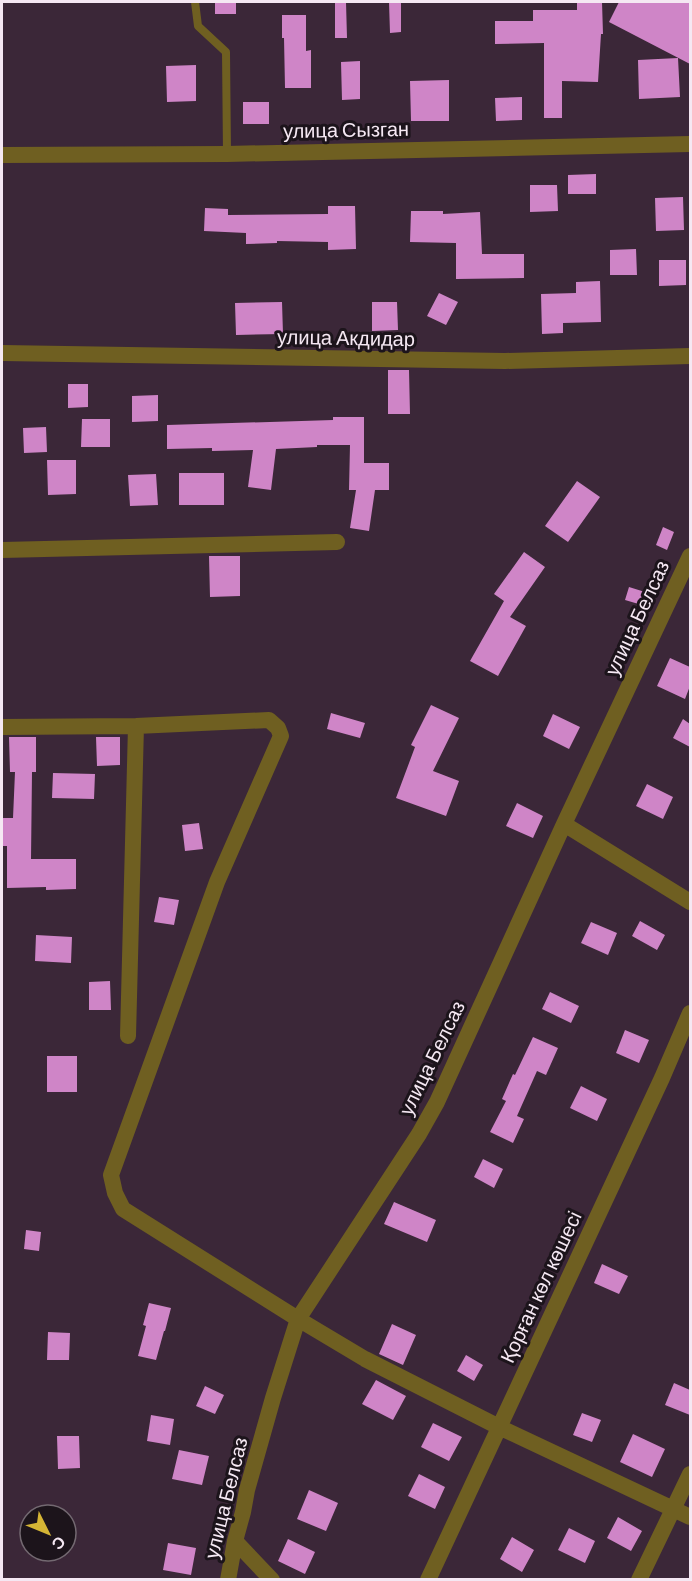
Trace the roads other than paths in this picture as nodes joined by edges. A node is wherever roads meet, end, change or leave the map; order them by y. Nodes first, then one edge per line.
1 (195, 2) edge
2 (690, 144) edge
3 (227, 154) junction
4 (2, 155) edge
5 (2, 353) edge
6 (690, 356) edge
7 (338, 542) dead end
8 (2, 550) edge
9 (690, 556) edge
10 (136, 726) junction
11 (2, 727) edge
12 (564, 824) junction
13 (690, 902) edge
14 (690, 1013) edge
15 (128, 1036) dead end
16 (298, 1319) junction
17 (499, 1426) junction
18 (690, 1474) edge
19 (673, 1509) junction
20 (690, 1517) edge
21 (234, 1541) junction
22 (228, 1580) edge
23 (272, 1580) edge
24 (428, 1580) edge
25 (639, 1580) edge

1 - 3 lane
2 - 3 street, улица Сызган
3 - 4 street, улица Сызган
5 - 6 street, улица Акдидар
7 - 8 street
9 - 12 street, улица Белсаз
10 - 11 street
10 - 15 street
10 - 16 street
12 - 13 street
12 - 16 street, улица Белсаз
14 - 17 street, Қорған көл көшесі
16 - 17 street
16 - 21 street, улица Белсаз
17 - 19 street
17 - 24 street, Қорған көл көшесі
18 - 19 street
19 - 20 street
19 - 25 street
21 - 22 street, улица Белсаз
21 - 23 street

